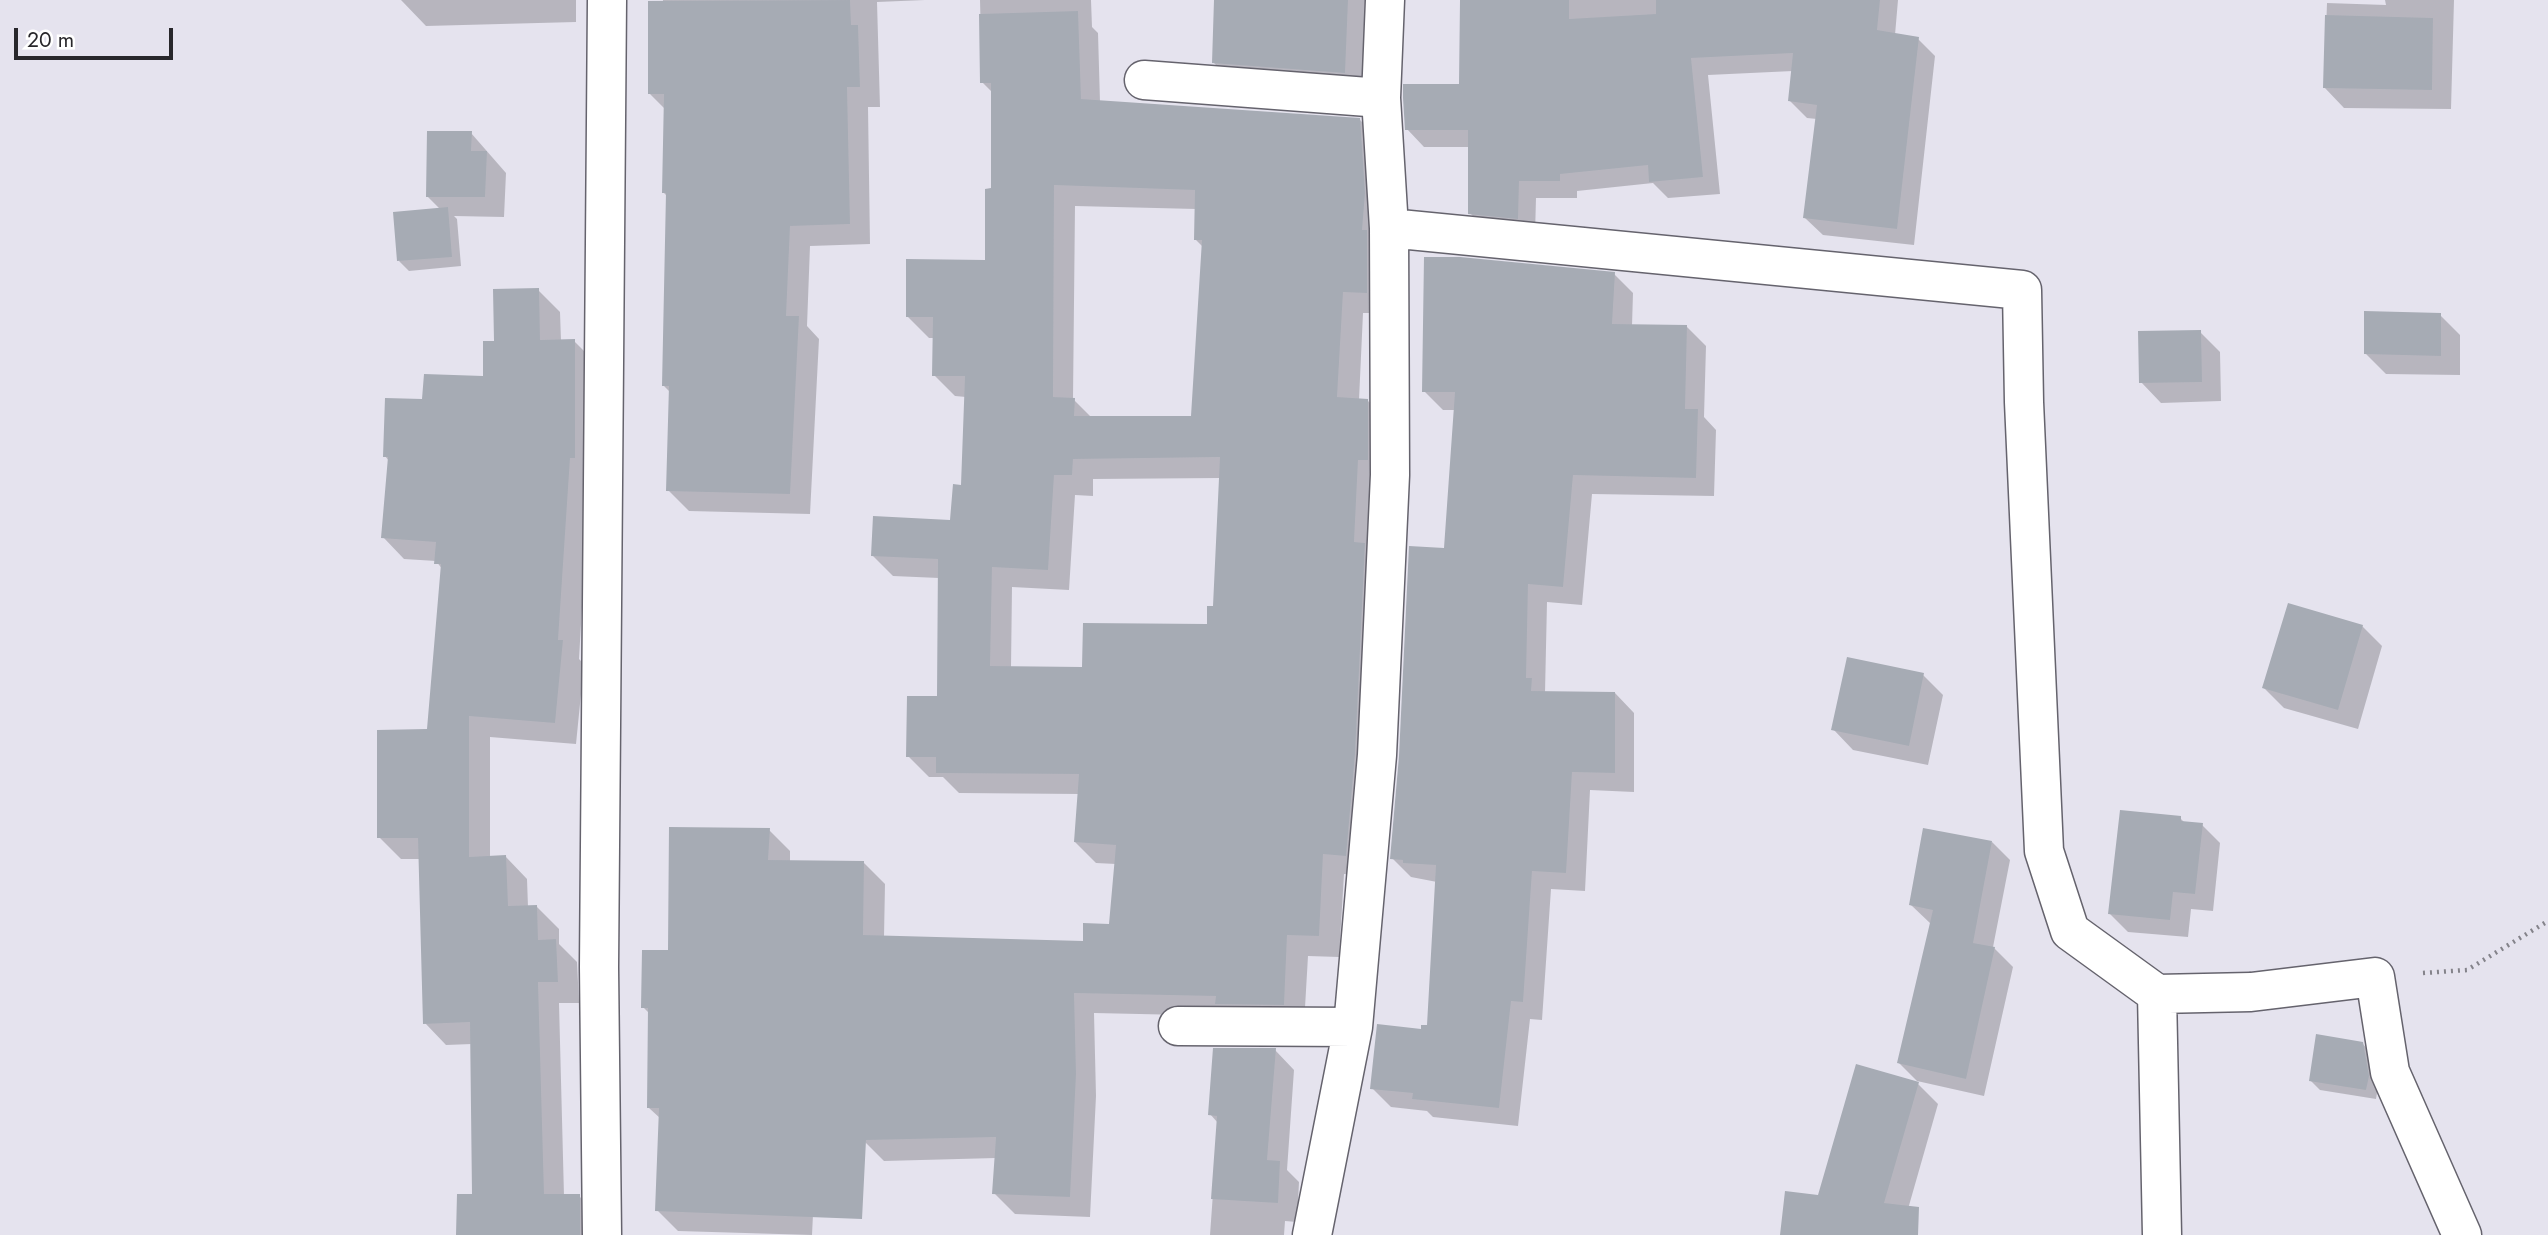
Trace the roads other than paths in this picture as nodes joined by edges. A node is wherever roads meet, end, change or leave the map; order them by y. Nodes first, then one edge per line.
1 (607, 0) edge
2 (1385, 0) edge
3 (1144, 80) dead end
4 (1381, 98) junction
5 (1389, 228) junction
6 (2157, 994) junction
7 (1178, 1026) dead end
8 (1353, 1027) junction
9 (602, 1235) edge
10 (1311, 1235) edge
11 (2162, 1235) edge
12 (2462, 1235) edge

1 - 9 street
2 - 4 street
3 - 4 street
4 - 5 street
5 - 6 street
5 - 8 street
6 - 11 street
6 - 12 street
7 - 8 street
8 - 10 street

